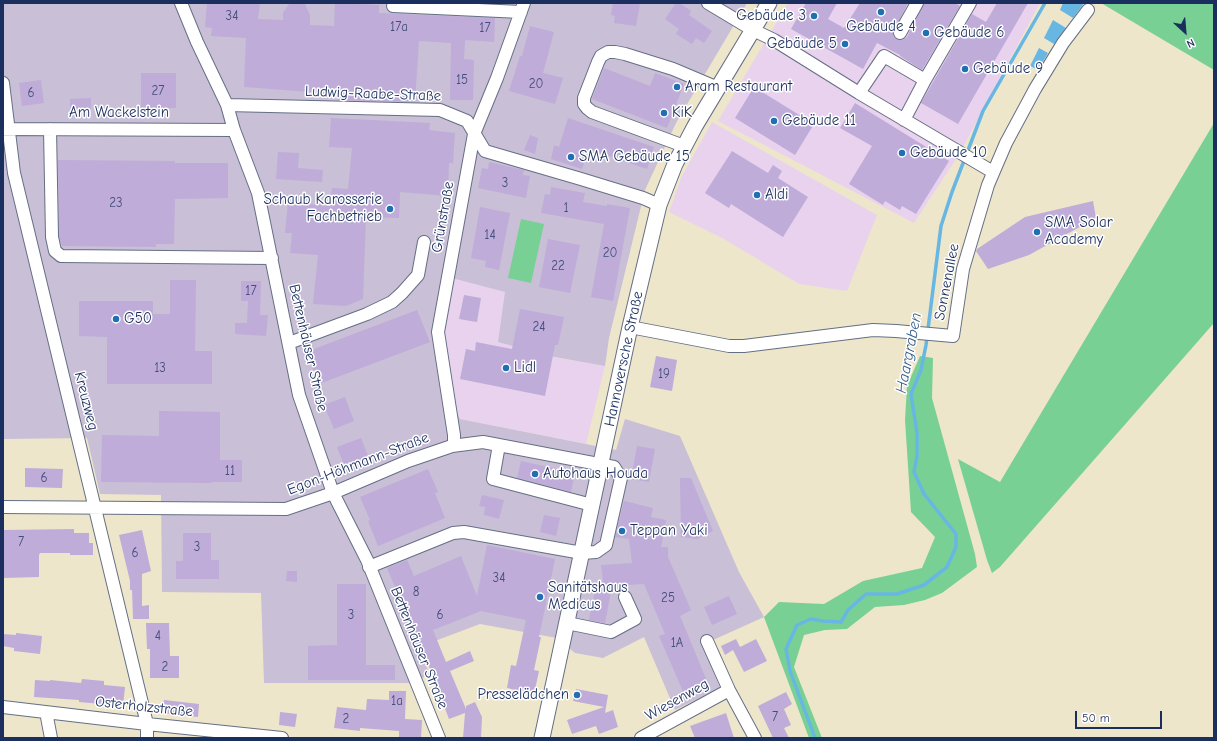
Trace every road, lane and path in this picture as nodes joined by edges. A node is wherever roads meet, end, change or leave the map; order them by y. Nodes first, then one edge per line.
1 (181, 3) edge
2 (708, 3) edge
3 (769, 3) edge
4 (917, 3) edge
5 (970, 3) edge
6 (393, 6) dead end
7 (523, 8) edge
8 (1088, 10) dead end
9 (752, 30) junction
10 (900, 33) dead end
11 (925, 80) junction
12 (3, 83) edge
13 (718, 88) junction
14 (859, 94) junction
15 (227, 105) junction
16 (904, 120) junction
17 (5, 129) edge
18 (50, 129) junction
19 (234, 130) junction
20 (474, 134) junction
21 (684, 146) junction
22 (993, 172) junction
23 (659, 205) junction
24 (424, 242) dead end
25 (272, 258) junction
26 (630, 327) junction
27 (288, 343) junction
28 (454, 445) junction
29 (498, 445) junction
30 (601, 463) junction
31 (333, 493) junction
32 (592, 505) junction
33 (3, 507) edge
34 (95, 508) junction
35 (582, 553) junction
36 (369, 567) junction
37 (625, 597) dead end
38 (567, 623) junction
39 (707, 641) dead end
40 (729, 690) junction
41 (3, 707) edge
42 (46, 712) junction
43 (147, 724) junction
44 (51, 738) edge
45 (147, 738) edge
46 (282, 738) edge
47 (438, 738) edge
48 (542, 738) edge
49 (641, 738) edge
50 (755, 738) edge

1 - 15 street, Bettenhäuser Straße
2 - 9 street
3 - 9 main road, Hannoversche Straße
4 - 10 street
5 - 11 street
6 - 7 street
7 - 20 street, Grünstraße
8 - 22 street, Sonnenallee
9 - 13 main road, Hannoversche Straße
9 - 14 street
11 - 14 street
11 - 16 street
12 - 17 street, Kreuzweg
13 - 21 main road, Hannoversche Straße
13 - 21 street
14 - 16 street
15 - 19 street, Bettenhäuser Straße
15 - 20 street, Ludwig-Raabe-Straße
16 - 22 street
17 - 18 street, Am Wackelstein
17 - 34 street, Kreuzweg
18 - 19 street, Am Wackelstein
18 - 25 street
19 - 25 street, Bettenhäuser Straße
20 - 23 street, Ludwig-Raabe-Straße
20 - 28 street, Grünstraße
21 - 23 main road, Hannoversche Straße
22 - 26 street, Sonnenallee
23 - 26 main road, Hannoversche Straße
24 - 27 street
25 - 27 street, Bettenhäuser Straße
26 - 30 main road, Hannoversche Straße
27 - 31 street, Bettenhäuser Straße
28 - 29 street, Egon-Höhmann-Straße
28 - 31 street, Egon-Höhmann-Straße
29 - 30 street, Egon-Höhmann-Straße
29 - 32 street
30 - 32 main road, Hannoversche Straße
30 - 35 street, Egon-Höhmann-Straße
31 - 34 street, Egon-Höhmann-Straße
31 - 36 street, Bettenhäuser Straße
32 - 35 main road, Hannoversche Straße
33 - 34 street, Egon-Höhmann-Straße
34 - 43 street, Kreuzweg
35 - 36 street
35 - 38 main road, Hannoversche Straße
36 - 47 street, Bettenhäuser Straße
37 - 38 street
38 - 48 main road, Hannoversche Straße
39 - 40 street, Wiesenweg
40 - 49 street, Wiesenweg
40 - 50 street, Wiesenweg
41 - 42 street, Osterholzstraße
42 - 43 street, Osterholzstraße
42 - 44 street
43 - 45 street, Kreuzweg
43 - 46 street, Osterholzstraße

